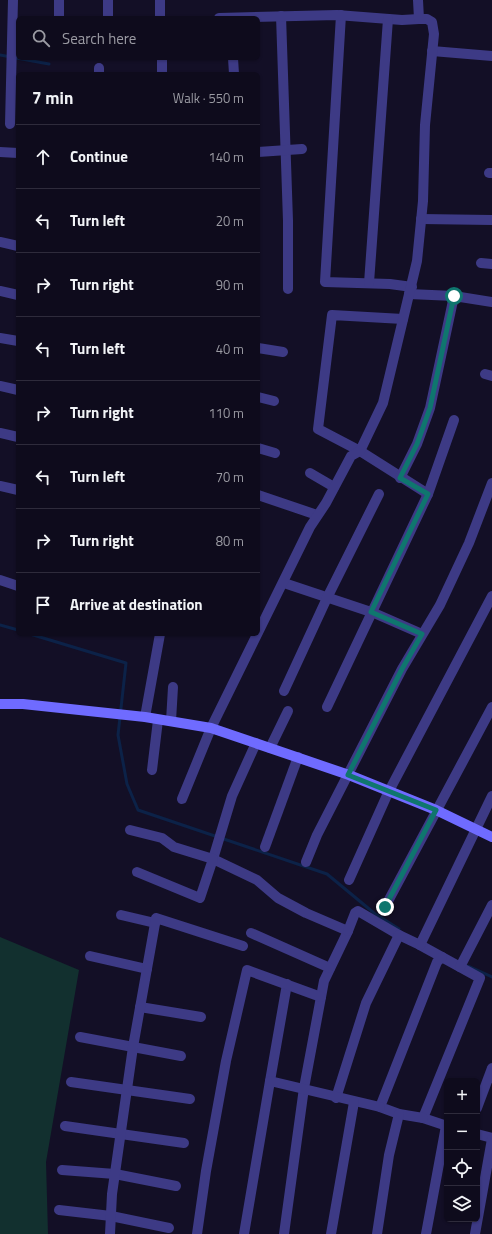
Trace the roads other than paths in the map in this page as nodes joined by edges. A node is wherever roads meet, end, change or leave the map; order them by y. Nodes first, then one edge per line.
1 (13, 0) edge
2 (59, 0) edge
3 (108, 0) edge
4 (160, 0) edge
5 (418, 0) edge
6 (341, 15) junction
7 (59, 16) edge
8 (108, 16) edge
9 (160, 16) edge
10 (281, 16) junction
11 (260, 17) edge
12 (388, 19) junction
13 (419, 19) junction
14 (432, 51) junction
15 (492, 56) edge
16 (162, 60) edge
17 (233, 60) edge
18 (162, 72) edge
19 (234, 72) edge
20 (10, 124) dead end
21 (302, 149) dead end
22 (286, 150) junction
23 (0, 152) edge
24 (260, 152) edge
25 (16, 153) edge
26 (421, 219) junction
27 (492, 220) edge
28 (0, 242) edge
29 (16, 246) edge
30 (481, 263) dead end
31 (492, 264) edge
32 (369, 283) junction
33 (288, 289) dead end
34 (410, 290) junction
35 (0, 291) edge
36 (16, 295) edge
37 (454, 296) junction
38 (492, 302) edge
39 (403, 319) junction
40 (0, 338) edge
41 (16, 341) edge
42 (260, 348) edge
43 (283, 352) dead end
44 (0, 386) edge
45 (16, 390) edge
46 (260, 398) edge
47 (274, 401) dead end
48 (454, 420) dead end
49 (0, 433) edge
50 (16, 437) edge
51 (260, 449) edge
52 (360, 452) junction
53 (275, 453) dead end
54 (310, 473) dead end
55 (400, 478) junction
56 (0, 486) edge
57 (491, 486) edge
58 (334, 487) junction
59 (16, 490) edge
60 (379, 494) dead end
61 (428, 494) junction
62 (260, 496) edge
63 (317, 515) junction
64 (0, 580) edge
65 (284, 582) junction
66 (16, 585) edge
67 (492, 596) edge
68 (327, 598) junction
69 (371, 612) junction
70 (260, 630) edge
71 (422, 634) junction
72 (160, 636) edge
73 (257, 636) edge
74 (173, 687) dead end
75 (284, 692) dead end
76 (0, 704) edge
77 (327, 706) dead end
78 (492, 706) edge
79 (288, 711) dead end
80 (145, 717) junction
81 (158, 720) junction
82 (171, 721) junction
83 (211, 728) junction
84 (256, 743) junction
85 (270, 748) junction
86 (298, 757) junction
87 (152, 770) dead end
88 (348, 775) junction
89 (388, 792) junction
90 (492, 796) edge
91 (182, 799) dead end
92 (436, 810) junction
93 (475, 829) junction
94 (130, 830) dead end
95 (492, 837) edge
96 (265, 847) dead end
97 (213, 860) junction
98 (306, 862) dead end
99 (137, 872) dead end
100 (348, 880) dead end
101 (492, 905) edge
102 (385, 907) dead end
103 (121, 915) dead end
104 (155, 923) junction
105 (348, 930) junction
106 (251, 933) dead end
107 (399, 935) junction
108 (420, 945) junction
109 (243, 946) dead end
110 (90, 956) dead end
111 (442, 956) junction
112 (460, 967) junction
113 (330, 968) junction
114 (147, 969) junction
115 (287, 984) junction
116 (320, 997) junction
117 (140, 1007) junction
118 (201, 1017) dead end
119 (80, 1037) dead end
120 (133, 1047) junction
121 (181, 1056) dead end
122 (492, 1068) edge
123 (270, 1081) junction
124 (71, 1082) dead end
125 (304, 1088) junction
126 (127, 1090) junction
127 (336, 1098) junction
128 (190, 1099) dead end
129 (480, 1100) edge
130 (354, 1102) junction
131 (380, 1108) junction
132 (399, 1114) junction
133 (424, 1118) junction
134 (444, 1125) edge
135 (65, 1126) dead end
136 (121, 1134) junction
137 (480, 1135) edge
138 (492, 1139) edge
139 (444, 1141) edge
140 (184, 1143) dead end
141 (62, 1170) dead end
142 (115, 1174) junction
143 (176, 1186) dead end
144 (59, 1210) dead end
145 (111, 1216) junction
146 (169, 1228) dead end
147 (110, 1234) edge
148 (197, 1234) edge
149 (244, 1234) edge
150 (284, 1234) edge
151 (331, 1234) edge
152 (377, 1234) edge
153 (426, 1234) edge
154 (474, 1234) edge

1 - 20 street
2 - 7 street
3 - 8 street
4 - 9 street
5 - 13 street
6 - 10 street
6 - 12 street
6 - 32 street
10 - 11 street
10 - 22 street
12 - 13 street
12 - 32 street
13 - 14 street
14 - 15 street
14 - 26 street
16 - 18 street
17 - 19 street
21 - 22 street
22 - 24 street
22 - 33 street
23 - 25 street
26 - 27 street
26 - 34 street
28 - 29 street
30 - 31 street
32 - 34 street
34 - 37 street
34 - 39 street
35 - 36 street
37 - 38 street
37 - 55 street
39 - 52 street
39 - 52 street
40 - 41 street
42 - 43 street
44 - 45 street
46 - 47 street
48 - 61 street
49 - 50 street
51 - 53 street
52 - 55 street
52 - 58 street
54 - 58 street
55 - 61 street
56 - 59 street
57 - 71 street
58 - 63 street
60 - 68 street
61 - 69 street
62 - 63 street
63 - 65 street
64 - 66 street
65 - 68 street
65 - 70 street
67 - 89 street
68 - 69 street
68 - 75 street
69 - 71 street
69 - 77 street
71 - 88 street
72 - 80 street
73 - 83 street
74 - 82 street
76 - 80 street
78 - 92 street
79 - 85 street
80 - 81 street
81 - 82 street
81 - 87 street
82 - 83 street
83 - 84 street
83 - 91 street
84 - 85 street
84 - 97 street
85 - 86 street
86 - 88 street
86 - 96 street
88 - 89 street
88 - 98 street
89 - 92 street
89 - 100 street
90 - 93 street
92 - 93 street
92 - 102 street
93 - 95 street
93 - 108 street
94 - 97 street
97 - 99 street
97 - 105 street
101 - 112 street
103 - 104 street
104 - 109 street
104 - 114 street
105 - 107 street
105 - 113 street
106 - 113 street
107 - 108 street
107 - 127 street
108 - 111 street
110 - 114 street
111 - 112 street
111 - 131 street
112 - 133 street
113 - 116 street
114 - 117 street
115 - 116 street
115 - 123 street
115 - 148 street
116 - 125 street
117 - 118 street
117 - 120 street
119 - 120 street
120 - 121 street
120 - 126 street
122 - 129 street
123 - 125 street
123 - 149 street
124 - 126 street
125 - 127 street
125 - 150 street
126 - 128 street
126 - 136 street
127 - 130 street
130 - 131 street
130 - 151 street
131 - 132 street
132 - 133 street
132 - 152 street
133 - 134 street
135 - 136 street
136 - 140 street
136 - 142 street
137 - 138 street
138 - 154 street
139 - 153 street
141 - 142 street
142 - 143 street
142 - 145 street
144 - 145 street
145 - 146 street
145 - 147 street

